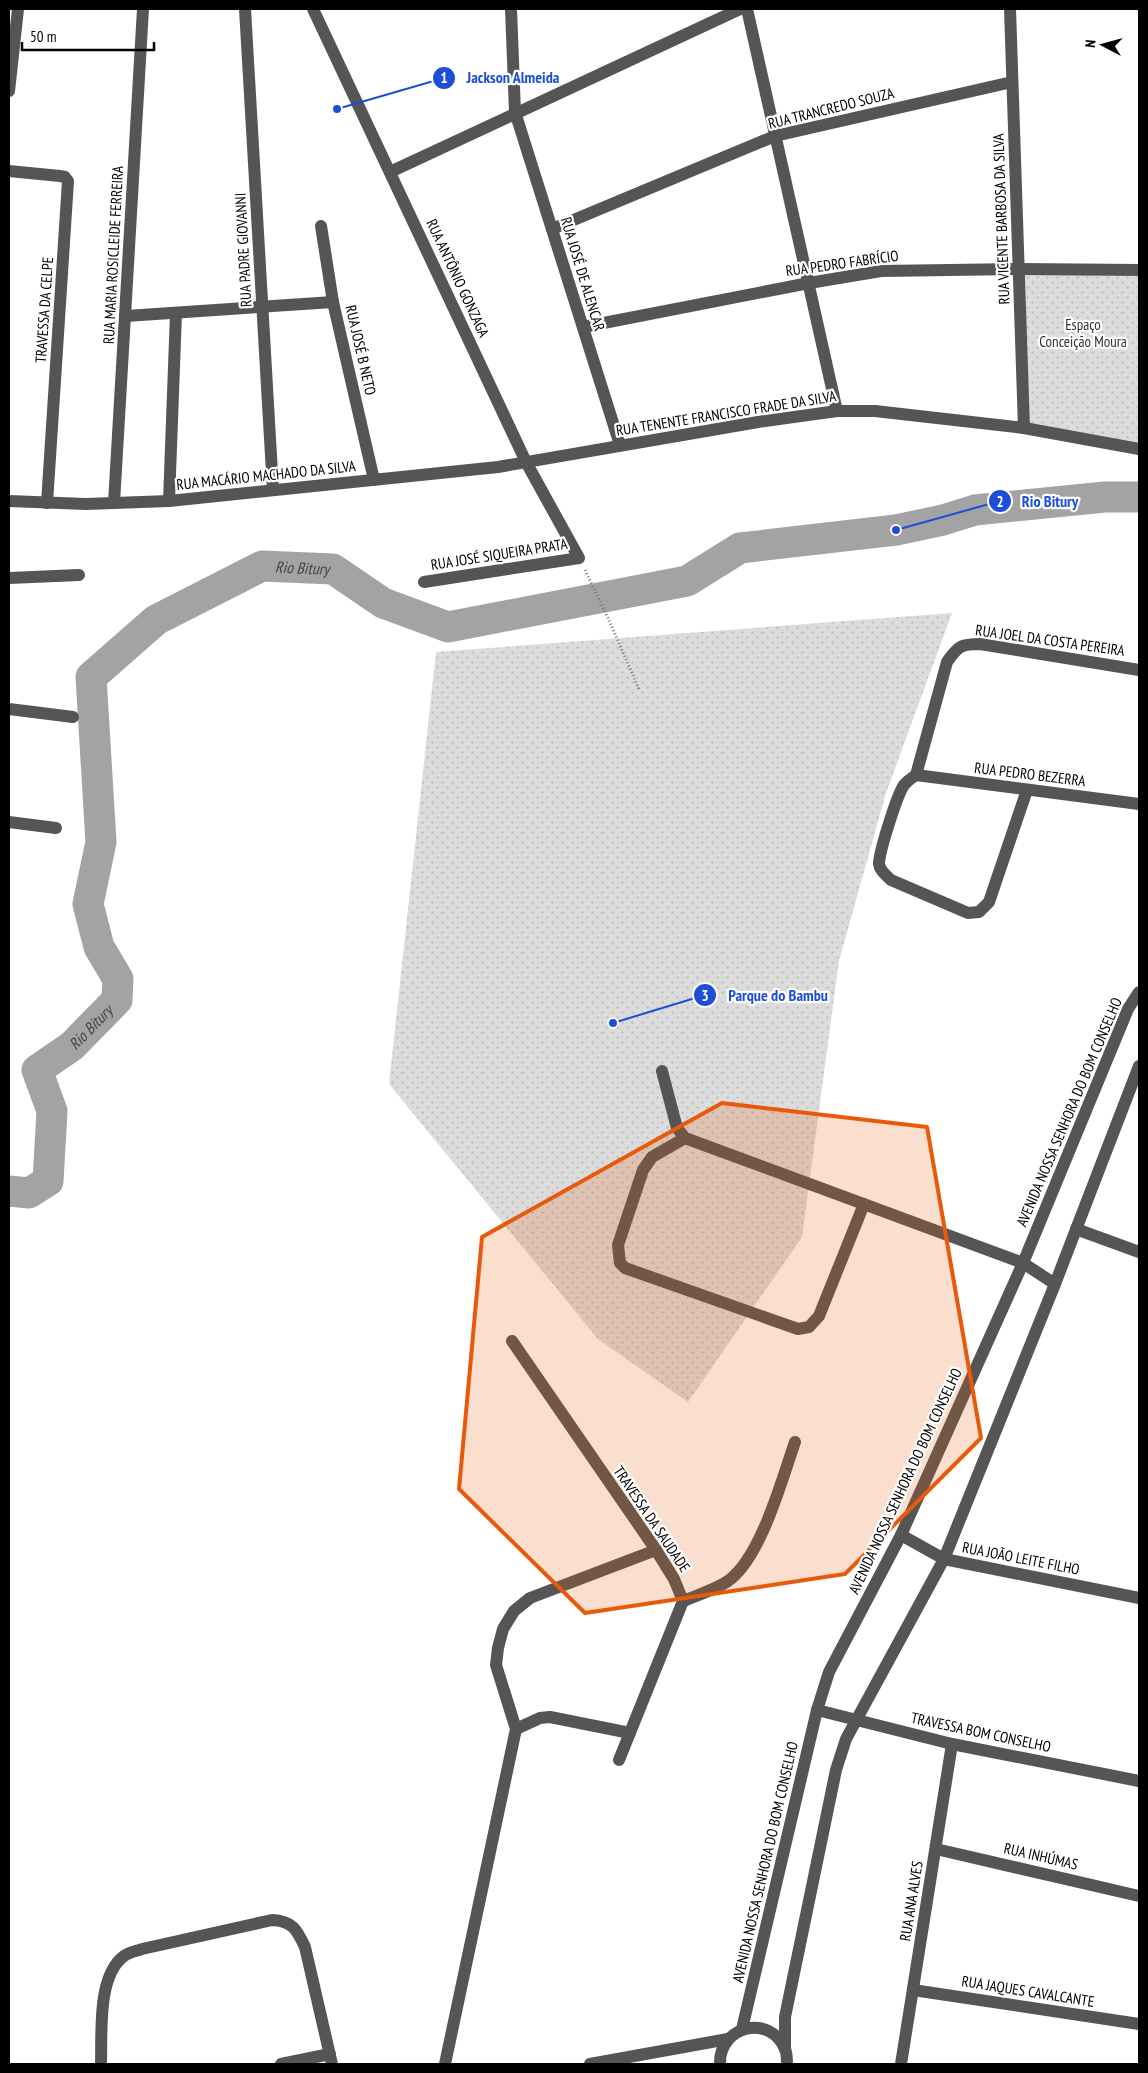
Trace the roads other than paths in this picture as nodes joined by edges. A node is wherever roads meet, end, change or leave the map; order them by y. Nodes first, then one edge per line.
1 (18, 9) edge
2 (143, 9) edge
3 (246, 9) edge
4 (313, 9) edge
5 (511, 9) edge
6 (740, 9) edge
7 (747, 9) edge
8 (1010, 9) edge
9 (1012, 82) junction
10 (9, 91) edge
11 (515, 112) junction
12 (775, 136) junction
13 (9, 171) edge
14 (390, 172) junction
15 (321, 226) dead end
16 (552, 229) junction
17 (1019, 269) junction
18 (1139, 270) edge
19 (809, 283) junction
20 (333, 302) junction
21 (262, 308) junction
22 (176, 314) junction
23 (126, 316) junction
24 (583, 327) junction
25 (837, 410) junction
26 (1024, 428) junction
27 (620, 446) junction
28 (1139, 449) edge
29 (526, 462) junction
30 (374, 480) junction
31 (272, 490) junction
32 (9, 501) edge
33 (169, 501) junction
34 (48, 503) junction
35 (114, 503) junction
36 (582, 564) joint
37 (79, 575) dead end
38 (9, 578) edge
39 (424, 582) dead end
40 (1139, 670) edge
41 (9, 709) edge
42 (73, 717) dead end
43 (916, 775) junction
44 (1027, 790) junction
45 (1139, 804) edge
46 (9, 822) edge
47 (56, 828) dead end
48 (1139, 992) edge
49 (1139, 1066) edge
50 (662, 1071) dead end
51 (685, 1138) junction
52 (864, 1204) junction
53 (1076, 1229) junction
54 (1139, 1252) edge
55 (1024, 1263) junction
56 (1055, 1284) junction
57 (512, 1341) dead end
58 (795, 1442) dead end
59 (901, 1535) junction
60 (656, 1550) junction
61 (944, 1559) junction
62 (1139, 1598) edge
63 (683, 1601) junction
64 (818, 1710) junction
65 (856, 1719) junction
66 (516, 1729) junction
67 (630, 1733) junction
68 (952, 1744) junction
69 (619, 1760) dead end
70 (1139, 1781) edge
71 (936, 1849) junction
72 (1139, 1896) edge
73 (913, 1990) junction
74 (1139, 2024) edge
75 (742, 2029) junction
76 (728, 2039) junction
77 (785, 2049) junction
78 (331, 2059) edge
79 (611, 2063) edge
80 (101, 2064) edge
81 (281, 2064) edge
82 (445, 2064) edge
83 (590, 2064) edge
84 (720, 2064) edge
85 (787, 2064) edge
86 (901, 2064) edge

1 - 10 street
2 - 23 street, RUA MARIA ROSICLEIDE FERREIRA
3 - 21 street, RUA PADRE GIOVANNI
4 - 14 street, RUA ANTÔNIO GONZAGA
5 - 11 street, RUA JOSÉ DE ALENCAR
6 - 11 street
7 - 12 street
8 - 9 street, RUA VICENTE BARBOSA DA SILVA
9 - 12 street, RUA TRANCREDO SOUZA
9 - 17 street, RUA VICENTE BARBOSA DA SILVA
11 - 14 street
11 - 16 street, RUA JOSÉ DE ALENCAR
12 - 16 street, RUA TRANCREDO SOUZA
12 - 19 street
13 - 34 street, TRAVESSA DA CELPE
14 - 29 street, RUA ANTÔNIO GONZAGA
15 - 20 street, RUA JOSÉ B NETO
16 - 24 street, RUA JOSÉ DE ALENCAR
17 - 18 street, RUA PEDRO FABRÍCIO
17 - 19 street, RUA PEDRO FABRÍCIO
17 - 26 street, RUA VICENTE BARBOSA DA SILVA
19 - 24 street, RUA PEDRO FABRÍCIO
19 - 25 street
20 - 21 street
20 - 30 street, RUA JOSÉ B NETO
21 - 22 street
21 - 31 street, RUA PADRE GIOVANNI
22 - 23 street
22 - 33 street
23 - 35 street, RUA MARIA ROSICLEIDE FERREIRA
24 - 27 street, RUA JOSÉ DE ALENCAR
25 - 26 street, RUA TENENTE FRANCISCO FRADE DA SILVA
25 - 27 street, RUA TENENTE FRANCISCO FRADE DA SILVA
26 - 28 street, RUA TENENTE FRANCISCO FRADE DA SILVA
27 - 29 street, RUA TENENTE FRANCISCO FRADE DA SILVA
29 - 30 street, RUA MACÁRIO MACHADO DA SILVA
29 - 36 street, RUA ANTÔNIO GONZAGA
30 - 31 street, RUA MACÁRIO MACHADO DA SILVA
31 - 33 street, RUA MACÁRIO MACHADO DA SILVA
32 - 34 street, RUA MACÁRIO MACHADO DA SILVA
33 - 35 street, RUA MACÁRIO MACHADO DA SILVA
34 - 35 street, RUA MACÁRIO MACHADO DA SILVA
36 - 39 street, RUA JOSÉ SIQUEIRA PRATA
37 - 38 street
40 - 43 street, RUA JOEL DA COSTA PEREIRA
41 - 42 street
43 - 44 street, RUA PEDRO BEZERRA
43 - 44 street, RUA JOEL DA COSTA PEREIRA
44 - 45 street, RUA PEDRO BEZERRA
46 - 47 street
48 - 55 street, AVENIDA NOSSA SENHORA DO BOM CONSELHO
49 - 53 street
50 - 51 street
51 - 52 street
51 - 52 street
52 - 55 street
53 - 54 street
53 - 56 street
55 - 56 street
55 - 59 street, AVENIDA NOSSA SENHORA DO BOM CONSELHO
56 - 61 street
57 - 60 street, TRAVESSA DA SAUDADE
58 - 63 street
59 - 61 street, RUA JOÃO LEITE FILHO
59 - 64 street, AVENIDA NOSSA SENHORA DO BOM CONSELHO
60 - 63 street, TRAVESSA DA SAUDADE
60 - 66 street
61 - 62 street, RUA JOÃO LEITE FILHO
61 - 65 street
63 - 67 street
64 - 65 street, TRAVESSA BOM CONSELHO
64 - 75 street, AVENIDA NOSSA SENHORA DO BOM CONSELHO
65 - 68 street, TRAVESSA BOM CONSELHO
65 - 77 street
66 - 67 street
66 - 82 street
67 - 69 street
68 - 70 street, TRAVESSA BOM CONSELHO
68 - 71 street, RUA ANA ALVES
71 - 72 street, RUA INHÚMAS
71 - 73 street, RUA ANA ALVES
73 - 74 street, RUA JAQUES CAVALCANTE
73 - 86 street, RUA ANA ALVES
75 - 76 street
75 - 77 street
76 - 79 street
76 - 84 street
77 - 85 street
78 - 80 street
78 - 81 street
79 - 83 street

